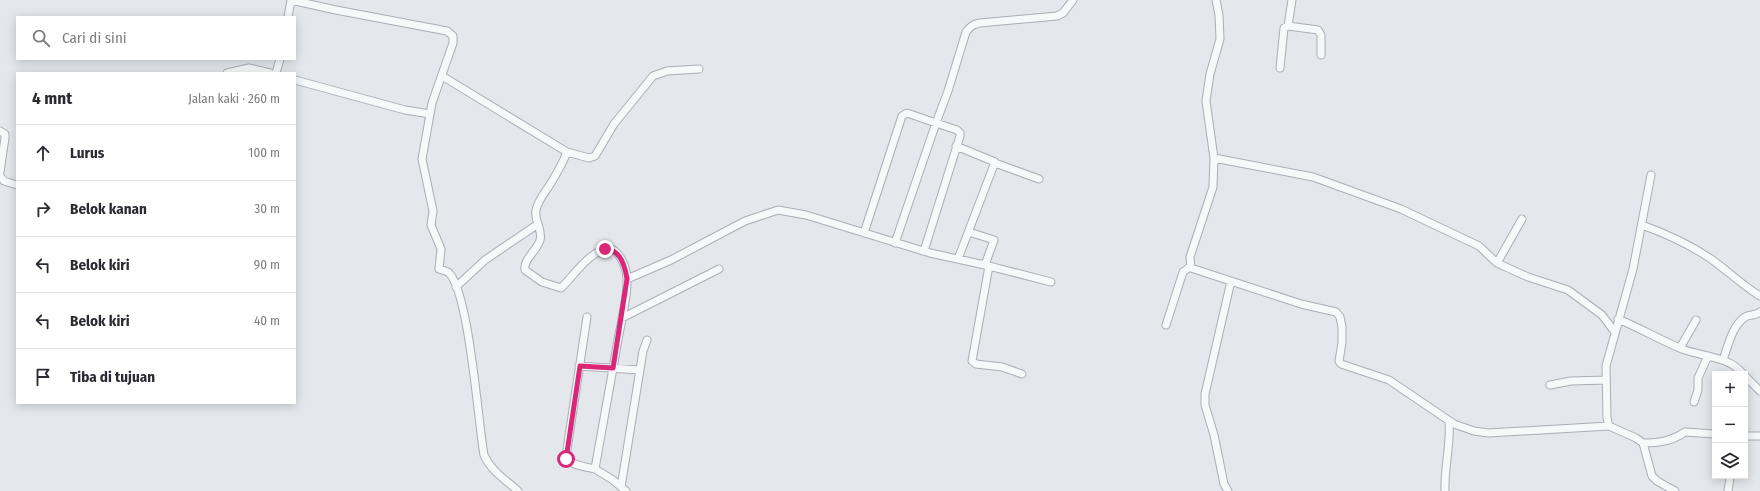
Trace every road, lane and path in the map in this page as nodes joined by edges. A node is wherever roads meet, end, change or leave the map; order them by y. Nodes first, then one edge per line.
1 (291, 0) edge
2 (1073, 0) edge
3 (1216, 0) edge
4 (1292, 0) edge
5 (288, 16) edge
6 (1288, 26) junction
7 (1321, 55) dead end
8 (280, 60) edge
9 (1280, 68) dead end
10 (699, 69) dead end
11 (231, 72) edge
12 (266, 72) edge
13 (276, 72) edge
14 (442, 76) junction
15 (296, 80) edge
16 (430, 114) junction
17 (936, 123) junction
18 (0, 131) edge
19 (956, 146) junction
20 (567, 152) junction
21 (1214, 158) junction
22 (995, 163) junction
23 (0, 172) edge
24 (1651, 175) dead end
25 (0, 176) edge
26 (1039, 179) dead end
27 (16, 185) edge
28 (1522, 220) dead end
29 (538, 224) junction
30 (1642, 225) junction
31 (864, 232) junction
32 (969, 232) junction
33 (895, 243) junction
34 (924, 251) junction
35 (958, 259) junction
36 (1497, 263) junction
37 (987, 265) junction
38 (1191, 266) junction
39 (719, 269) dead end
40 (627, 279) junction
41 (1231, 281) junction
42 (1051, 282) dead end
43 (456, 287) junction
44 (1760, 296) edge
45 (1760, 312) edge
46 (587, 317) dead end
47 (622, 318) junction
48 (1618, 319) junction
49 (1696, 320) dead end
50 (1166, 325) dead end
51 (1614, 331) junction
52 (647, 340) dead end
53 (1680, 348) junction
54 (1708, 356) junction
55 (1722, 360) junction
56 (580, 366) junction
57 (613, 368) junction
58 (640, 370) junction
59 (1741, 371) edge
60 (1022, 374) dead end
61 (1748, 379) edge
62 (1606, 380) junction
63 (1550, 385) dead end
64 (1760, 391) edge
65 (1694, 402) dead end
66 (1449, 421) junction
67 (1609, 426) junction
68 (1712, 434) edge
69 (1748, 436) edge
70 (1760, 436) edge
71 (1643, 443) junction
72 (595, 469) junction
73 (1730, 479) edge
74 (623, 489) edge
75 (518, 491) edge
76 (1228, 491) edge
77 (1445, 491) edge
78 (1675, 491) edge
79 (1728, 491) edge

1 - 5 street
1 - 14 street
2 - 17 street
3 - 21 street
4 - 6 street
6 - 7 street
6 - 9 street
8 - 13 street
10 - 20 street
11 - 12 street
14 - 16 street
14 - 20 street
15 - 16 street
16 - 43 street
17 - 19 street
17 - 31 street
17 - 33 street
18 - 23 street
19 - 22 street
19 - 34 street
20 - 29 street
21 - 36 street
21 - 38 street
22 - 26 street
22 - 32 street
24 - 30 street
25 - 27 street
28 - 36 street
29 - 40 street
29 - 43 street
30 - 44 street
30 - 48 street
31 - 33 street
31 - 40 street
32 - 35 street
32 - 37 street
33 - 34 street
34 - 35 street
35 - 37 street
36 - 51 street
37 - 42 street
37 - 60 street
38 - 41 street
38 - 50 street
39 - 47 street
40 - 47 street
41 - 66 street
41 - 76 street
43 - 75 street
45 - 55 street
46 - 56 street
47 - 57 street
48 - 51 street
48 - 53 street
49 - 53 street
51 - 62 street
52 - 58 street
53 - 54 street
54 - 55 street
54 - 65 street
55 - 59 street
56 - 57 street
56 - 72 street
57 - 58 street
57 - 72 street
58 - 74 street
61 - 64 street
62 - 63 street
62 - 67 street
66 - 67 street
66 - 77 street
67 - 71 street
68 - 71 street
69 - 70 street
71 - 78 street
72 - 74 street
73 - 79 street

